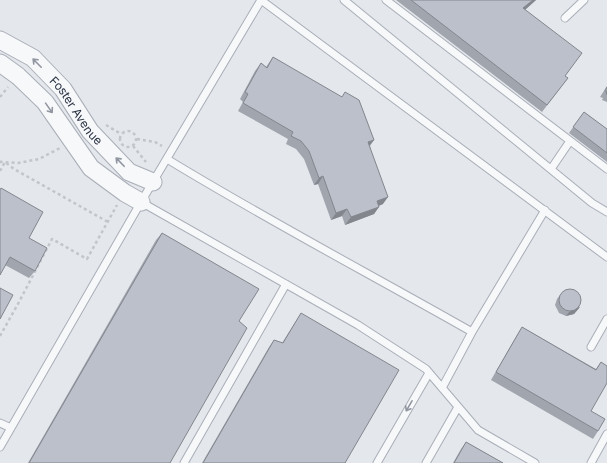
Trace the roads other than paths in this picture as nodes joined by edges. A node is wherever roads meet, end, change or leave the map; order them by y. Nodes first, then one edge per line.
1 (261, 0) edge
2 (344, 0) edge
3 (386, 0) edge
4 (584, 0) edge
5 (565, 18) dead end
6 (0, 40) edge
7 (0, 63) edge
8 (570, 141) junction
9 (167, 159) junction
10 (550, 169) junction
11 (607, 169) edge
12 (153, 182) junction
13 (141, 202) junction
14 (545, 210) junction
15 (607, 212) edge
16 (607, 257) edge
17 (286, 284) junction
18 (607, 319) edge
19 (472, 332) junction
20 (591, 347) dead end
21 (429, 373) junction
22 (442, 388) junction
23 (458, 407) junction
24 (0, 423) edge
25 (11, 428) junction
26 (607, 434) edge
27 (0, 447) edge
28 (184, 463) edge
29 (377, 463) edge
30 (426, 463) edge
31 (535, 463) edge
32 (591, 463) edge

1 - 9 lane
1 - 14 lane
2 - 10 lane
3 - 8 lane
4 - 5 lane
12 -> 6 street, Foster Avenue
7 -> 13 street, Foster Avenue
8 - 10 lane
8 - 11 lane
9 - 12 lane
9 - 19 lane
10 - 15 lane
12 - 13 lane
13 - 17 lane
13 - 25 lane
14 - 16 lane
14 - 19 lane
17 - 21 lane
17 - 28 lane
18 - 20 lane
19 - 22 lane
21 - 22 lane
21 -> 29 lane
22 - 23 lane
23 - 30 lane
23 - 31 lane
24 - 25 lane
25 - 27 lane
26 - 32 lane

